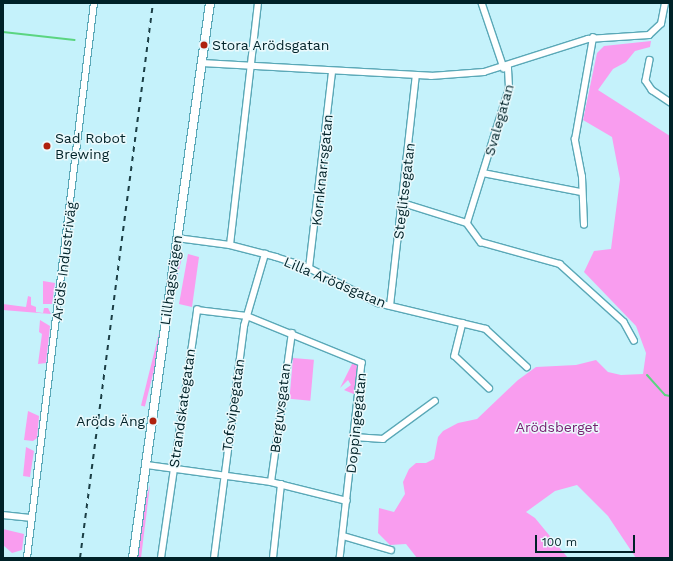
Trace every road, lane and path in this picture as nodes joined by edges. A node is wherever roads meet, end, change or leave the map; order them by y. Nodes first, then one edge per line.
1 (94, 3) edge
2 (210, 3) edge
3 (258, 3) edge
4 (482, 3) edge
5 (665, 6) edge
6 (593, 38) junction
7 (650, 60) dead end
8 (202, 63) junction
9 (252, 68) junction
10 (506, 68) junction
11 (332, 72) junction
12 (416, 76) junction
13 (670, 102) edge
14 (483, 173) junction
15 (581, 192) junction
16 (403, 203) junction
17 (467, 223) junction
18 (584, 225) dead end
19 (177, 238) junction
20 (230, 245) junction
21 (265, 254) junction
22 (309, 268) junction
23 (390, 306) junction
24 (247, 316) junction
25 (463, 323) junction
26 (292, 333) junction
27 (634, 340) dead end
28 (527, 367) dead end
29 (489, 388) dead end
30 (435, 401) dead end
31 (354, 437) junction
32 (147, 464) junction
33 (174, 469) junction
34 (224, 476) junction
35 (271, 482) junction
36 (281, 484) junction
37 (347, 501) junction
38 (3, 515) edge
39 (32, 518) junction
40 (343, 536) junction
41 (391, 550) dead end
42 (27, 558) edge
43 (133, 558) edge
44 (161, 558) edge
45 (214, 558) edge
46 (273, 558) edge
47 (340, 558) edge

1 - 39 street, Aröds Industriväg
2 - 8 street, Lillhagsvägen
3 - 9 street
4 - 10 street, Svalegatan
5 - 6 street
6 - 10 street
6 - 15 street
7 - 13 street
8 - 9 street
8 - 19 street, Lillhagsvägen
9 - 11 street
9 - 20 street
10 - 12 street
10 - 14 street, Svalegatan
11 - 12 street
11 - 22 street, Kornknarrsgatan
12 - 16 street, Steglitsegatan
14 - 15 street, Svalegatan
14 - 17 street, Svalegatan
15 - 18 street
16 - 17 street
16 - 23 street, Steglitsegatan
17 - 27 street
19 - 20 street, Lilla Arödsgatan
19 - 32 street, Lillhagsvägen
20 - 21 street, Lilla Arödsgatan
21 - 22 street, Lilla Arödsgatan
21 - 24 street, Tofsvipegatan
22 - 23 street, Lilla Arödsgatan
23 - 25 street, Lilla Arödsgatan
24 - 26 street, Doppingegatan
24 - 33 street, Strandskategatan
24 - 34 street, Tofsvipegatan
25 - 28 street, Lilla Arödsgatan
25 - 29 street
26 - 31 street, Doppingegatan
26 - 35 street, Berguvsgatan
30 - 31 street
31 - 37 street, Doppingegatan
32 - 33 street
32 - 43 street, Lillhagsvägen
33 - 34 street
33 - 44 street, Strandskategatan
34 - 35 street
34 - 45 street, Tofsvipegatan
35 - 36 street
36 - 37 street
36 - 46 street
37 - 40 street, Doppingegatan
38 - 39 street
39 - 42 street, Aröds Industriväg
40 - 41 street
40 - 47 street, Doppingegatan

